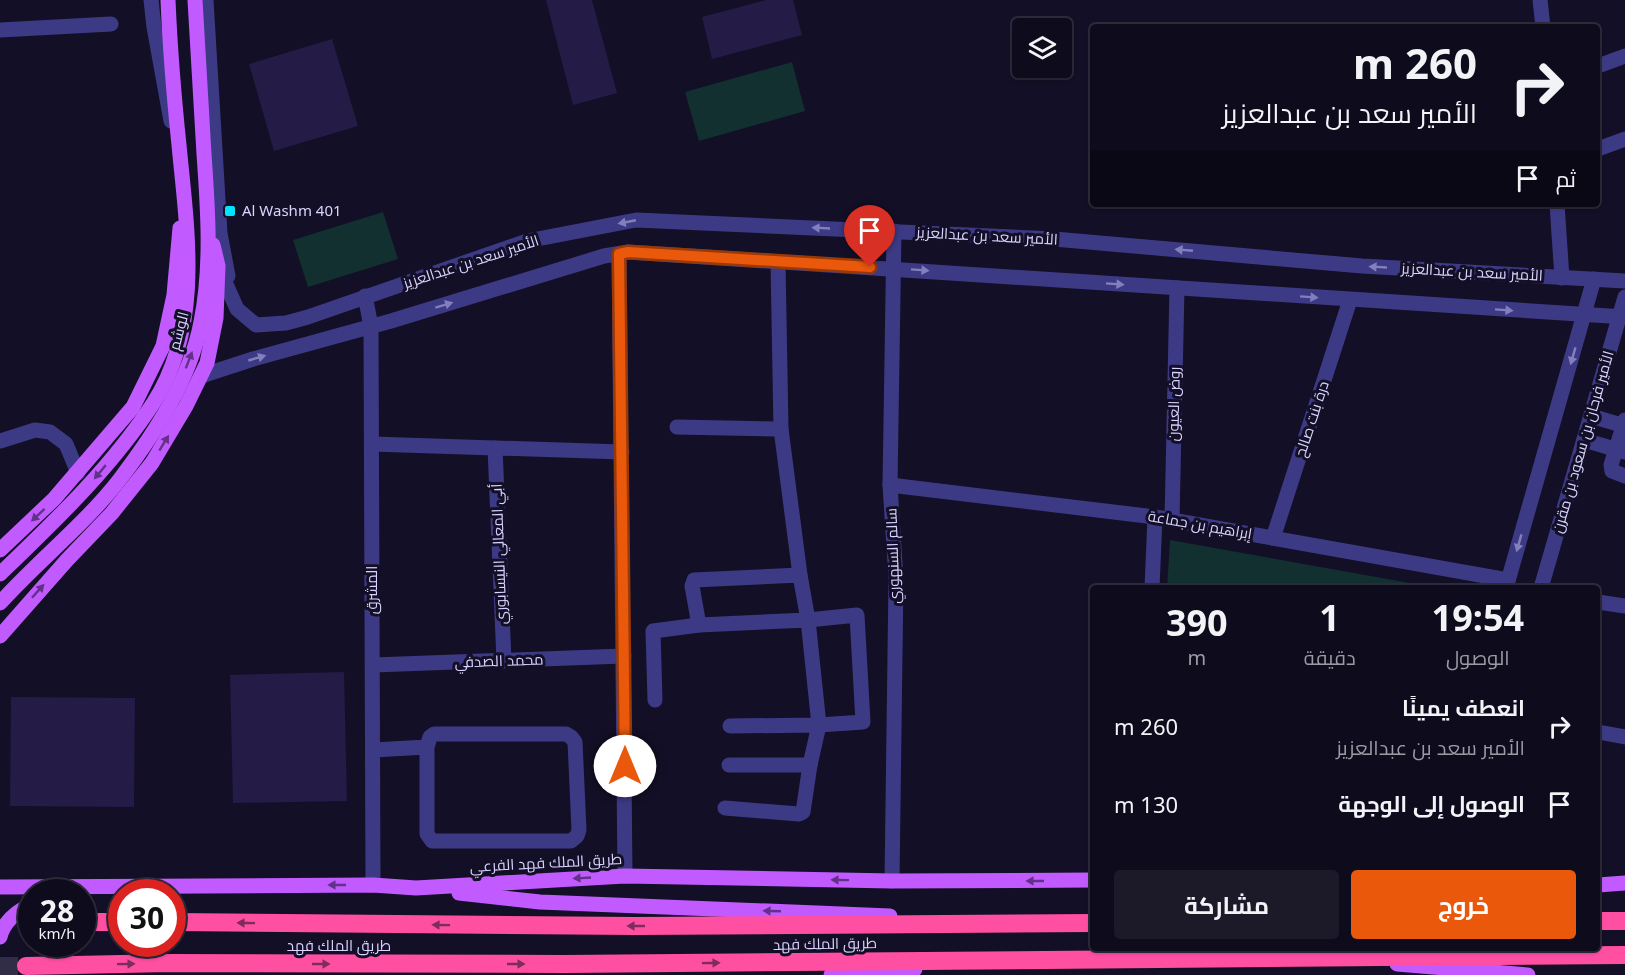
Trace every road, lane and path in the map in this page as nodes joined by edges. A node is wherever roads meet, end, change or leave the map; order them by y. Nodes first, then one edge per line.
1 (152, 0) edge
2 (168, 0) edge
3 (195, 0) edge
4 (206, 0) edge
5 (1544, 1) edge
6 (111, 24) dead end
7 (1543, 24) edge
8 (0, 30) edge
9 (209, 56) junction
10 (1625, 56) edge
11 (1600, 65) edge
12 (200, 95) junction
13 (1625, 139) edge
14 (1600, 147) edge
15 (183, 186) junction
16 (1557, 207) edge
17 (209, 227) junction
18 (894, 231) junction
19 (619, 254) junction
20 (778, 262) junction
21 (218, 266) junction
22 (893, 269) junction
23 (1562, 278) junction
24 (1594, 279) junction
25 (1625, 281) edge
26 (1177, 288) junction
27 (231, 294) junction
28 (365, 296) junction
29 (1625, 297) edge
30 (1350, 300) junction
31 (1584, 315) junction
32 (1622, 317) edge
33 (371, 327) junction
34 (201, 376) junction
35 (1591, 416) junction
36 (1624, 424) edge
37 (676, 427) dead end
38 (781, 429) junction
39 (1584, 440) junction
40 (0, 441) edge
41 (372, 444) junction
42 (495, 448) junction
43 (1620, 450) edge
44 (622, 452) junction
45 (78, 473) junction
46 (1625, 476) edge
47 (890, 485) junction
48 (1155, 517) junction
49 (1172, 520) junction
50 (1273, 538) junction
51 (0, 550) edge
52 (0, 574) edge
53 (800, 574) junction
54 (1507, 584) edge
55 (1152, 585) edge
56 (1542, 585) edge
57 (1600, 602) edge
58 (0, 603) edge
59 (1625, 606) edge
60 (808, 620) junction
61 (699, 625) junction
62 (0, 636) edge
63 (624, 656) junction
64 (504, 661) junction
65 (373, 665) junction
66 (655, 700) dead end
67 (819, 725) junction
68 (730, 726) dead end
69 (1600, 732) edge
70 (1625, 737) edge
71 (427, 747) junction
72 (373, 750) junction
73 (729, 765) dead end
74 (810, 765) junction
75 (725, 808) dead end
76 (625, 876) junction
77 (1090, 880) edge
78 (1600, 880) edge
79 (0, 882) edge
80 (892, 882) junction
81 (1625, 882) edge
82 (373, 885) junction
83 (1600, 885) edge
84 (18, 886) edge
85 (186, 886) edge
86 (0, 887) edge
87 (416, 888) junction
88 (18, 889) edge
89 (18, 895) edge
90 (0, 898) edge
91 (18, 915) edge
92 (1600, 921) edge
93 (1625, 921) edge
94 (186, 922) edge
95 (1040, 922) junction
96 (1090, 923) edge
97 (0, 937) edge
98 (1625, 955) edge
99 (1310, 957) junction
100 (1044, 959) junction
101 (26, 966) tunnel mouth
102 (831, 975) edge
103 (1528, 975) edge

1 - 15 street
2 - 15 main road, الوشم
3 - 12 main road, الوشم
4 - 9 street
5 - 7 street
6 - 8 street
9 - 12 main road
9 - 27 street
10 - 11 street
12 - 17 main road, الوشم
13 - 14 street
15 - 45 main road
15 -> 52 main road, الوشم
16 - 23 street
17 - 21 main road
58 -> 17 main road, الوشم
18 - 22 street, سالم السنهوري
23 -> 18 street, الأمير سعد بن عبدالعزيز
18 -> 28 street, الأمير سعد بن عبدالعزيز
19 - 20 street
33 -> 19 street
19 - 44 street
20 - 22 street
20 - 38 street
21 - 27 street, الأمير سعد بن عبدالعزيز
21 - 34 main road
22 -> 26 street
22 - 47 street, سالم السنهوري
23 - 24 street, الأمير سعد بن عبدالعزيز
24 - 25 street, الأمير سعد بن عبدالعزيز
24 - 31 street
26 -> 30 street
26 - 49 street, روض العيون
27 - 28 street, الأمير سعد بن عبدالعزيز
28 - 33 street, المشرق
29 - 32 street, الأمير فرحان بن سعود بن مقرن
30 -> 31 street
30 - 50 street, درة بنت صالح
31 - 32 street
31 -> 54 street
32 - 35 street, الأمير فرحان بن سعود بن مقرن
34 -> 33 street
33 - 41 street, المشرق
62 -> 34 main road
35 - 36 street
35 - 39 street, الأمير فرحان بن سعود بن مقرن
36 - 43 street
37 - 38 street
38 - 53 street
39 - 43 street
39 - 56 street, الأمير فرحان بن سعود بن مقرن
40 - 45 street
41 - 42 street
41 - 65 street, المشرق
42 - 44 street
42 - 64 street, أبي المعالي النيسابوري
43 - 46 street
44 - 63 street
45 -> 51 main road
47 - 48 street, إبراهيم بن جماعة
47 - 80 street, سالم السنهوري
48 - 49 street, إبراهيم بن جماعة
48 - 55 street
49 - 50 street, إبراهيم بن جماعة
50 - 54 street, إبراهيم بن جماعة
53 - 60 street
53 - 61 street
57 - 59 street
60 - 61 street
60 - 67 street
60 - 67 street
61 - 66 street
63 - 64 street, محمد الصدفي
63 - 76 street
64 - 65 street, محمد الصدفي
65 - 72 street, المشرق
67 - 68 street
67 - 74 street
69 - 70 street
71 - 71 street
71 - 72 street
72 - 82 street, المشرق
73 - 74 street
74 - 75 street
80 -> 76 main road, طريق الملك فهد الفرعي
76 -> 87 main road, طريق الملك فهد الفرعي
77 -> 80 main road, طريق الملك فهد الفرعي
78 - 81 main road
79 - 84 main road
81 - 83 main road
82 -> 85 main road, طريق الملك فهد الفرعي
82 - 87 main road, طريق الملك فهد الفرعي
86 - 88 main road, طريق الملك فهد الفرعي
95 -> 87 main road
89 - 90 main road
91 - 97 main road
92 - 93 highway
95 -> 94 highway, طريق الملك فهد
95 - 96 highway, طريق الملك فهد
98 - 99 highway, طريق الملك فهد
99 - 100 highway, طريق الملك فهد
99 - 103 main road
101 -> 100 highway, طريق الملك فهد
100 - 102 main road

